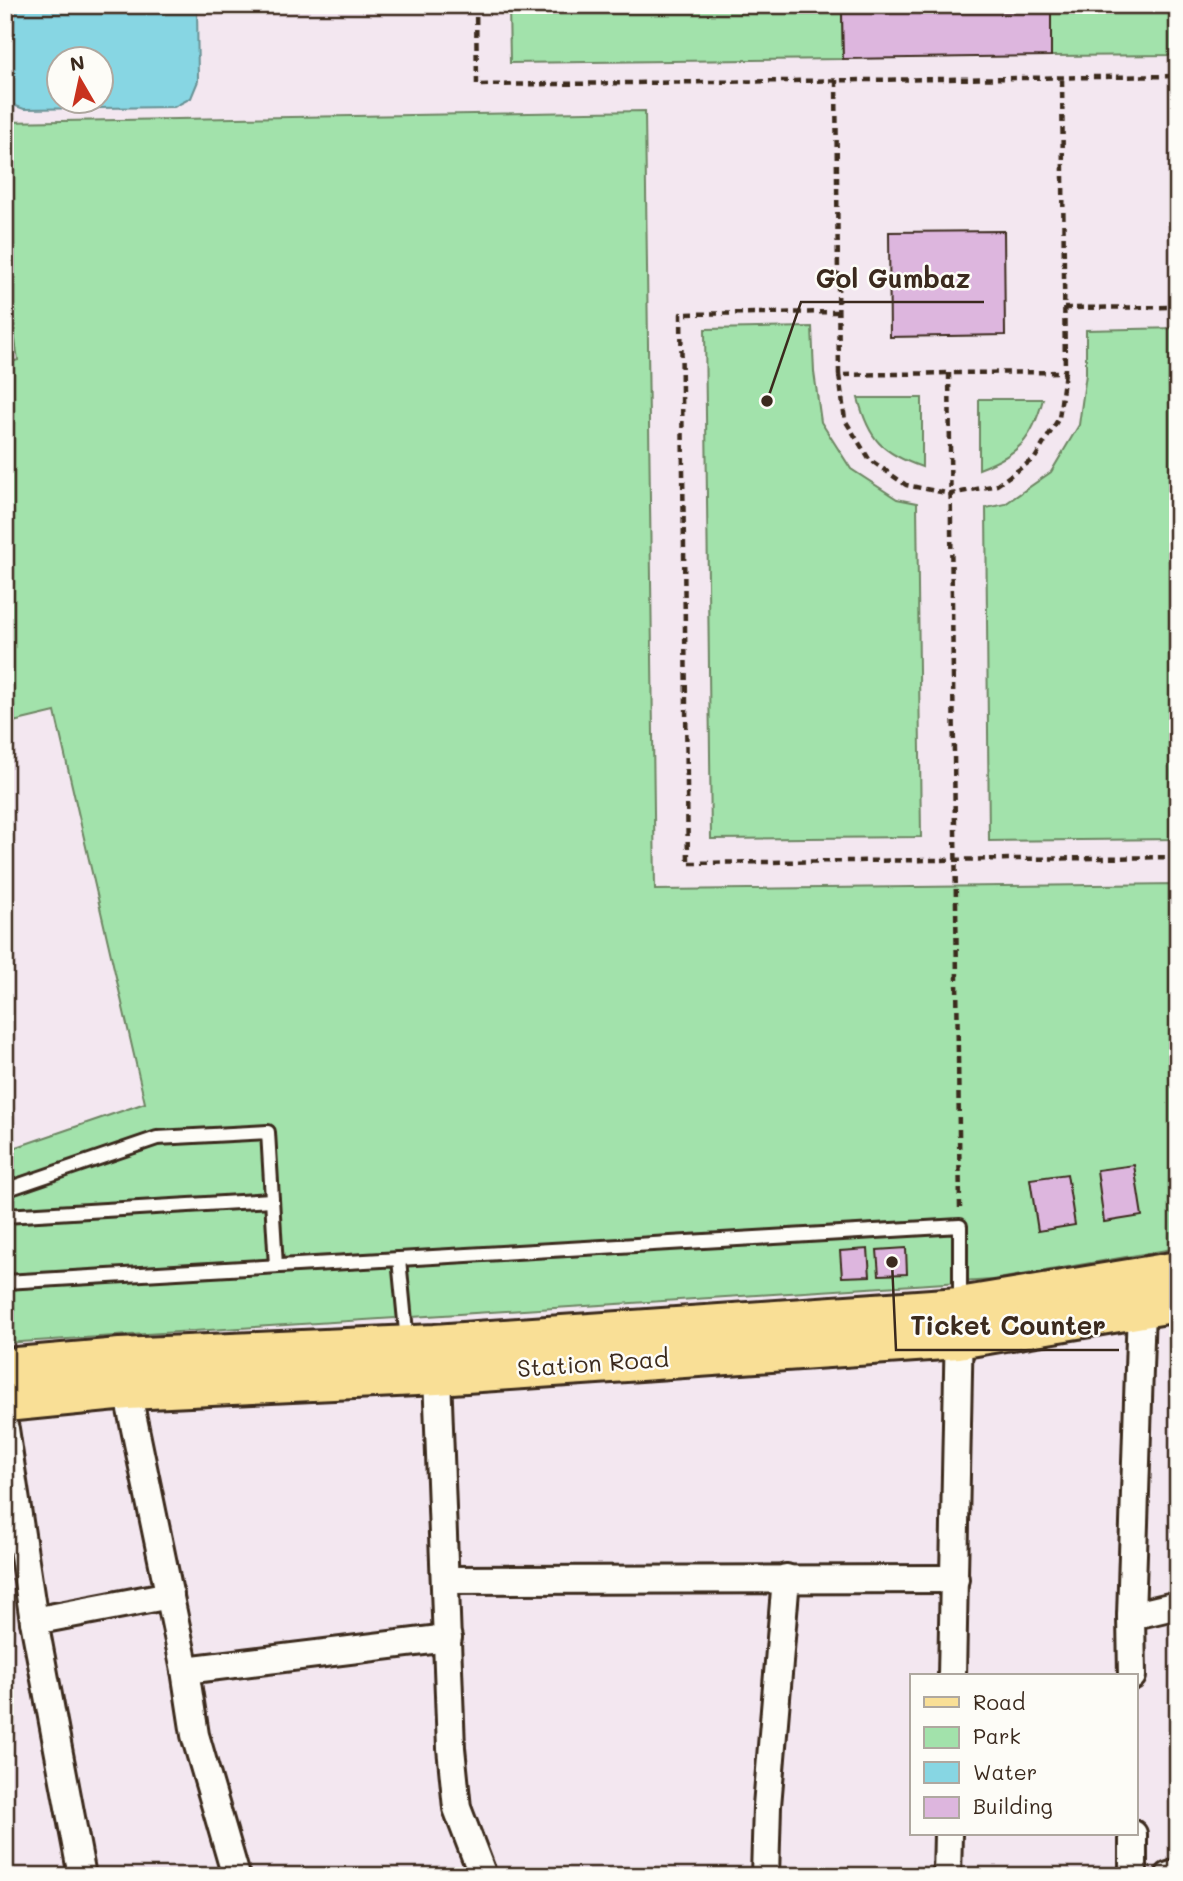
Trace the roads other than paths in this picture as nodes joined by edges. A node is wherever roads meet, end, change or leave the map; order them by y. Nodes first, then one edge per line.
1 (5, 1190) edge
2 (272, 1200) junction
3 (5, 1216) edge
4 (399, 1259) junction
5 (276, 1266) junction
6 (1178, 1271) edge
7 (5, 1282) edge
8 (1159, 1305) edge
9 (959, 1323) junction
10 (408, 1346) junction
11 (5, 1368) edge
12 (437, 1375) junction
13 (127, 1390) junction
14 (5, 1402) edge
15 (5, 1429) edge
16 (786, 1578) junction
17 (955, 1579) junction
18 (446, 1580) junction
19 (170, 1595) junction
20 (1178, 1605) edge
21 (1131, 1616) junction
22 (34, 1621) junction
23 (447, 1638) junction
24 (186, 1670) junction
25 (952, 1674) edge
26 (1132, 1674) edge
27 (948, 1836) edge
28 (1133, 1836) edge
29 (1178, 1873) edge
30 (82, 1876) edge
31 (236, 1876) edge
32 (483, 1876) edge
33 (765, 1876) edge
34 (947, 1876) edge
35 (1133, 1876) edge
36 (1169, 1876) edge

1 - 2 lane
2 - 3 lane
2 - 5 lane
4 - 5 lane
4 - 9 lane
4 - 10 lane
5 - 7 lane
6 - 9 main road, Station Road
8 - 9 main road, Station Road
8 - 21 street
9 - 10 main road, Station Road
9 - 12 main road, Station Road
9 - 17 street
10 - 11 main road, Station Road
12 - 13 main road, Station Road
12 - 18 street
13 - 14 main road, Station Road
13 - 19 street
15 - 22 street
16 - 17 street
16 - 18 street
16 - 33 street
17 - 25 street
18 - 23 street
19 - 22 street
19 - 24 street
20 - 21 street
21 - 26 street
22 - 30 street
23 - 24 street
23 - 32 street
24 - 31 street
27 - 34 street
28 - 35 street
29 - 36 street

